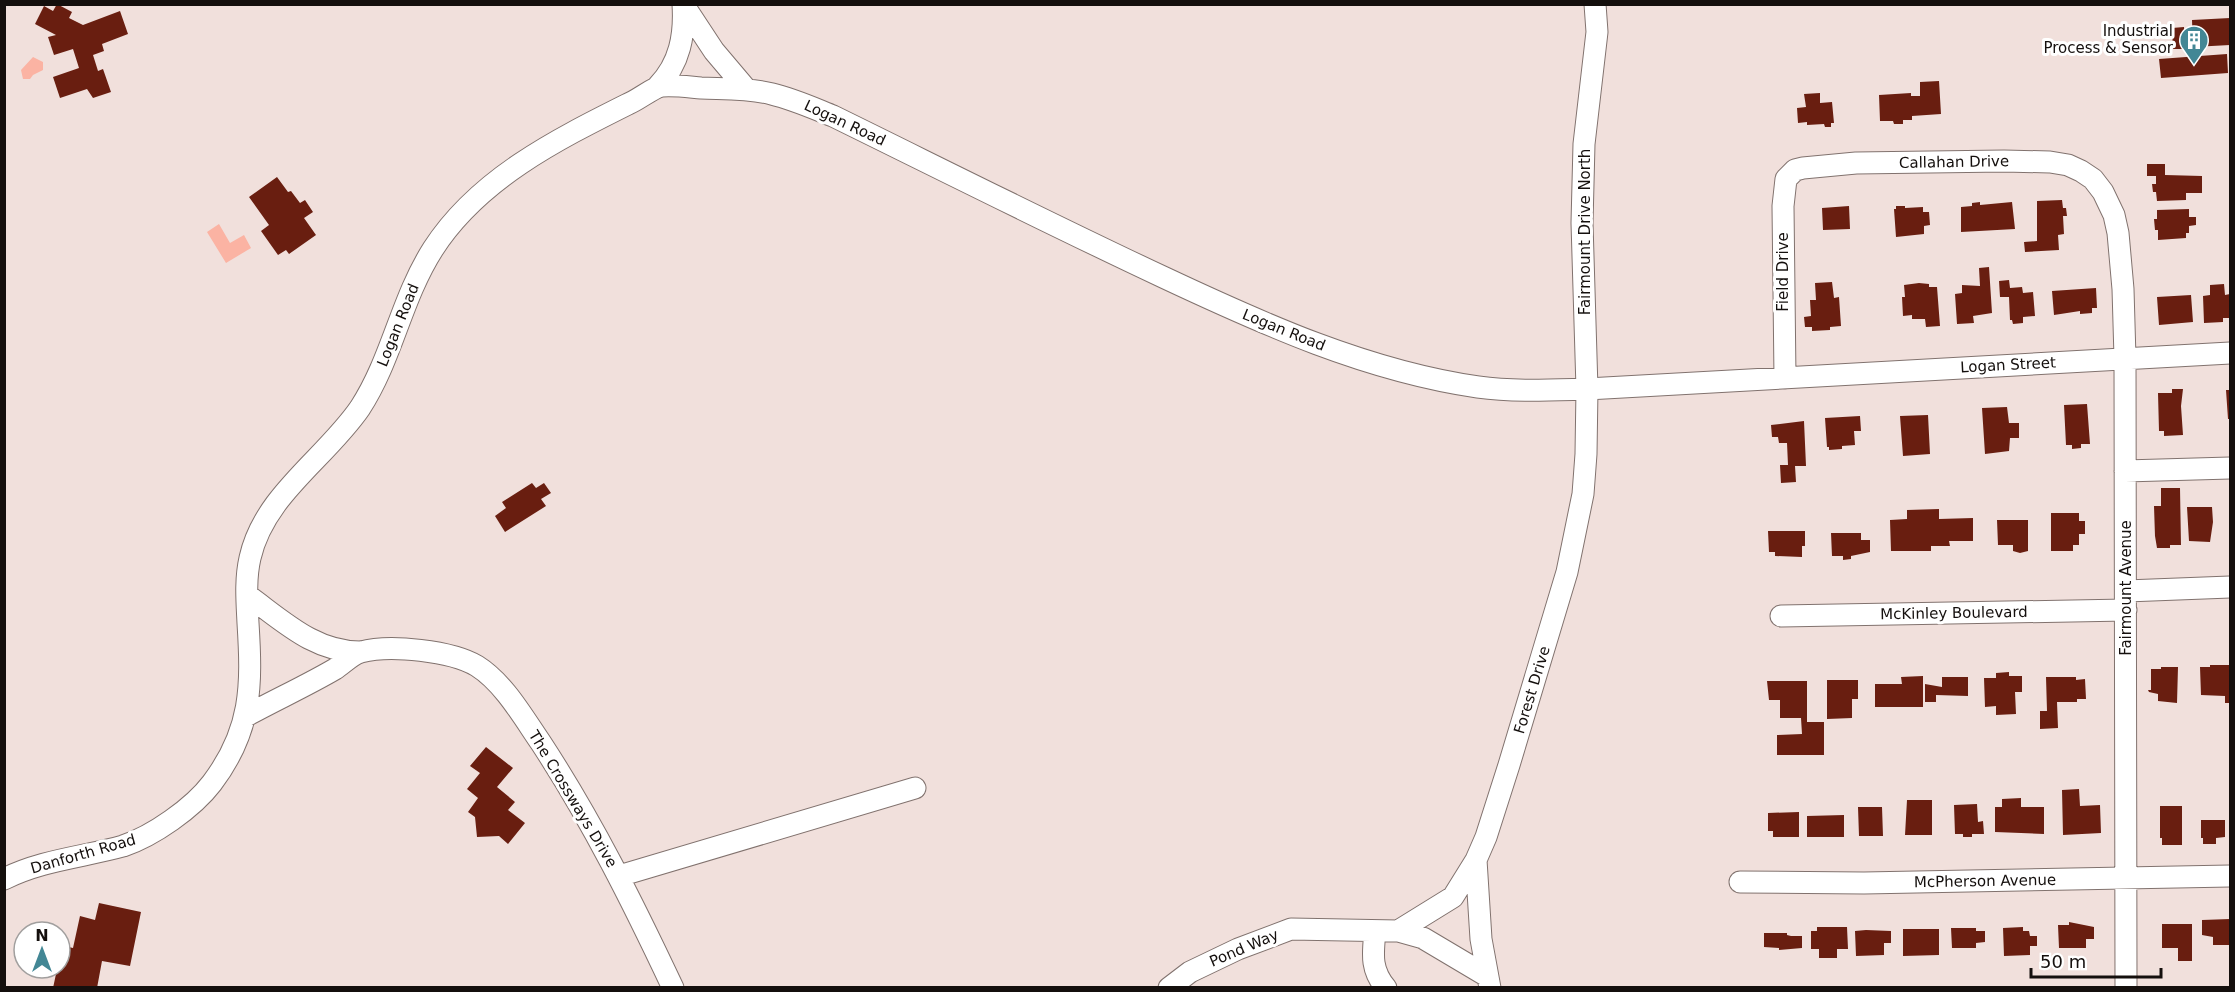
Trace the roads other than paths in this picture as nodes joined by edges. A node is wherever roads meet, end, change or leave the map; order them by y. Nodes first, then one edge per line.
1 (683, 4) edge
2 (1595, 4) edge
3 (658, 86) junction
4 (747, 90) junction
5 (1795, 170) joint
6 (2103, 192) joint
7 (2230, 352) edge
8 (2125, 358) junction
9 (1785, 378) junction
10 (1587, 389) junction
11 (2230, 468) edge
12 (2125, 471) junction
13 (2230, 587) edge
14 (247, 595) junction
15 (2126, 601) junction
16 (1781, 616) dead end
17 (360, 652) junction
18 (246, 716) junction
19 (915, 788) dead end
20 (1476, 860) junction
21 (619, 876) junction
22 (2230, 876) edge
23 (2126, 878) junction
24 (4, 879) edge
25 (1740, 882) dead end
26 (1375, 931) junction
27 (1398, 931) junction
28 (1488, 982) edge
29 (673, 987) edge
30 (1169, 987) edge
31 (1386, 987) edge
32 (2126, 987) edge

1 - 3 street
1 - 4 street
2 - 10 street, Fairmount Drive North
3 - 4 street, Logan Road
3 - 14 street, Logan Road
4 - 10 street, Logan Road
5 - 6 street, Callahan Drive
5 - 9 street, Field Drive
6 - 8 street, Fairmount Avenue
7 - 8 street, Logan Street
8 - 9 street, Logan Street
8 - 12 street, Fairmount Avenue
9 - 10 street, Logan Road
10 - 20 street, Forest Drive
11 - 12 street
12 - 15 street, Fairmount Avenue
13 - 15 street, McKinley Boulevard
14 - 17 street, The Crossways Drive
14 - 18 street, Logan Road
15 - 16 street, McKinley Boulevard
15 - 23 street, Fairmount Avenue
17 - 18 street, The Crossways Drive
17 - 21 street, The Crossways Drive
18 - 24 street, Danforth Road
19 - 21 street
20 - 27 street
20 - 28 street, Forest Drive
21 - 29 street, The Crossways Drive
22 - 23 street, McPherson Avenue
23 - 25 street, McPherson Avenue
23 - 32 street, Fairmount Avenue
26 - 27 street, Pond Way
26 - 30 street, Pond Way
26 - 31 street
27 - 28 street, Pond Way

